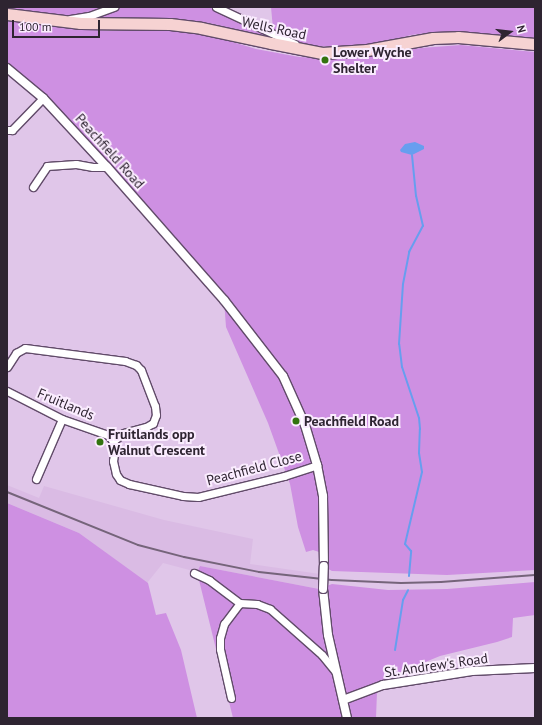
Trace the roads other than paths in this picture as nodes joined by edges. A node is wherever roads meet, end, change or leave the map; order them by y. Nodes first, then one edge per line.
1 (114, 7) edge
2 (216, 7) edge
3 (7, 14) edge
4 (62, 21) junction
5 (535, 44) edge
6 (304, 50) junction
7 (7, 68) edge
8 (43, 98) junction
9 (7, 130) edge
10 (107, 167) junction
11 (33, 187) dead end
12 (7, 367) edge
13 (8, 392) edge
14 (62, 419) junction
15 (113, 441) junction
16 (317, 464) junction
17 (36, 479) dead end
18 (194, 573) dead end
19 (240, 603) junction
20 (535, 668) edge
21 (336, 672) junction
22 (231, 698) dead end
23 (343, 700) junction
24 (347, 718) edge

1 - 4 street
2 - 6 street
3 - 4 highway, Wells Road
4 - 6 highway, Wells Road
5 - 6 highway, Wells Road
7 - 8 street, Peachfield Road
8 - 9 street
8 - 10 street, Peachfield Road
10 - 11 street
10 - 16 street, Peachfield Road
12 - 15 street
13 - 14 street, Fruitlands
14 - 15 street, Fruitlands
14 - 17 street
15 - 16 street, Peachfield Close
16 - 21 street, Peachfield Road, bridge
18 - 19 street
19 - 21 street, Peachfield Road
19 - 22 street
20 - 23 street, St. Andrew's Road
21 - 23 street, Peachfield Road
23 - 24 street, Peachfield Road

